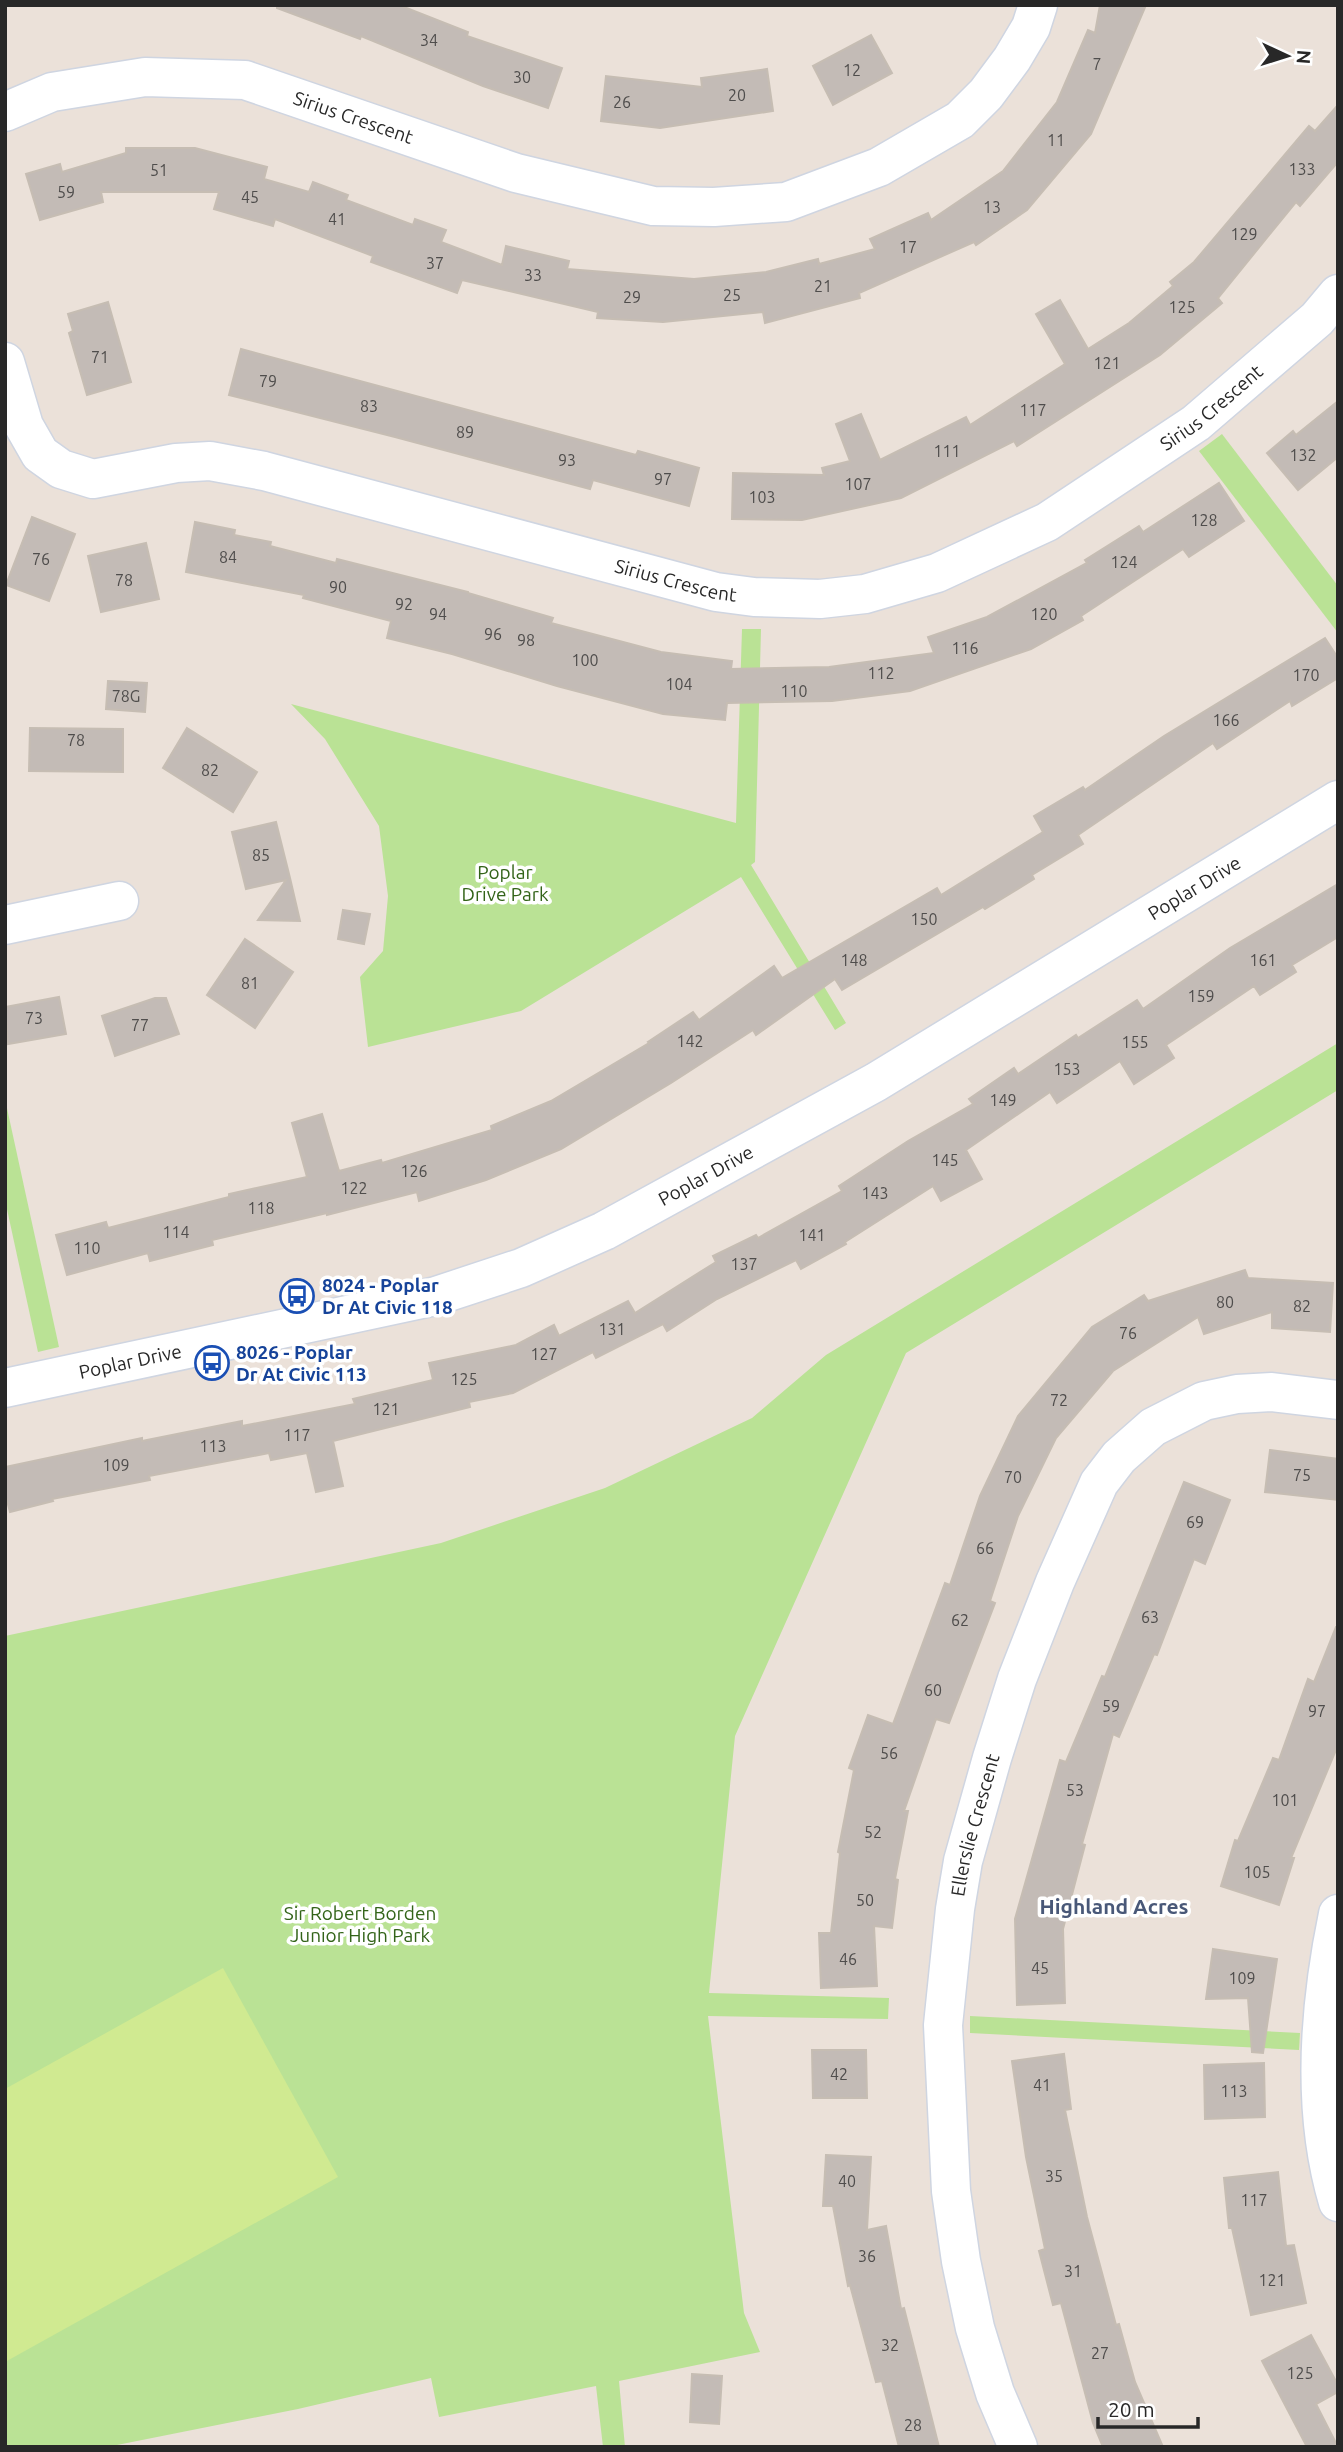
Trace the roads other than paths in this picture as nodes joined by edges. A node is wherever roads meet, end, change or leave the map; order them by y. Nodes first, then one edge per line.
1 (1038, 5) edge
2 (5, 112) edge
3 (1338, 294) edge
4 (5, 362) edge
5 (1338, 800) edge
6 (119, 901) dead end
7 (5, 925) edge
8 (5, 1388) edge
9 (1338, 1400) edge
10 (1338, 1914) edge
11 (1338, 2202) edge
12 (1017, 2447) edge

1 - 2 street, Sirius Crescent
3 - 4 street, Sirius Crescent
5 - 8 street, Poplar Drive
6 - 7 street
9 - 12 street, Ellerslie Crescent
10 - 11 street

